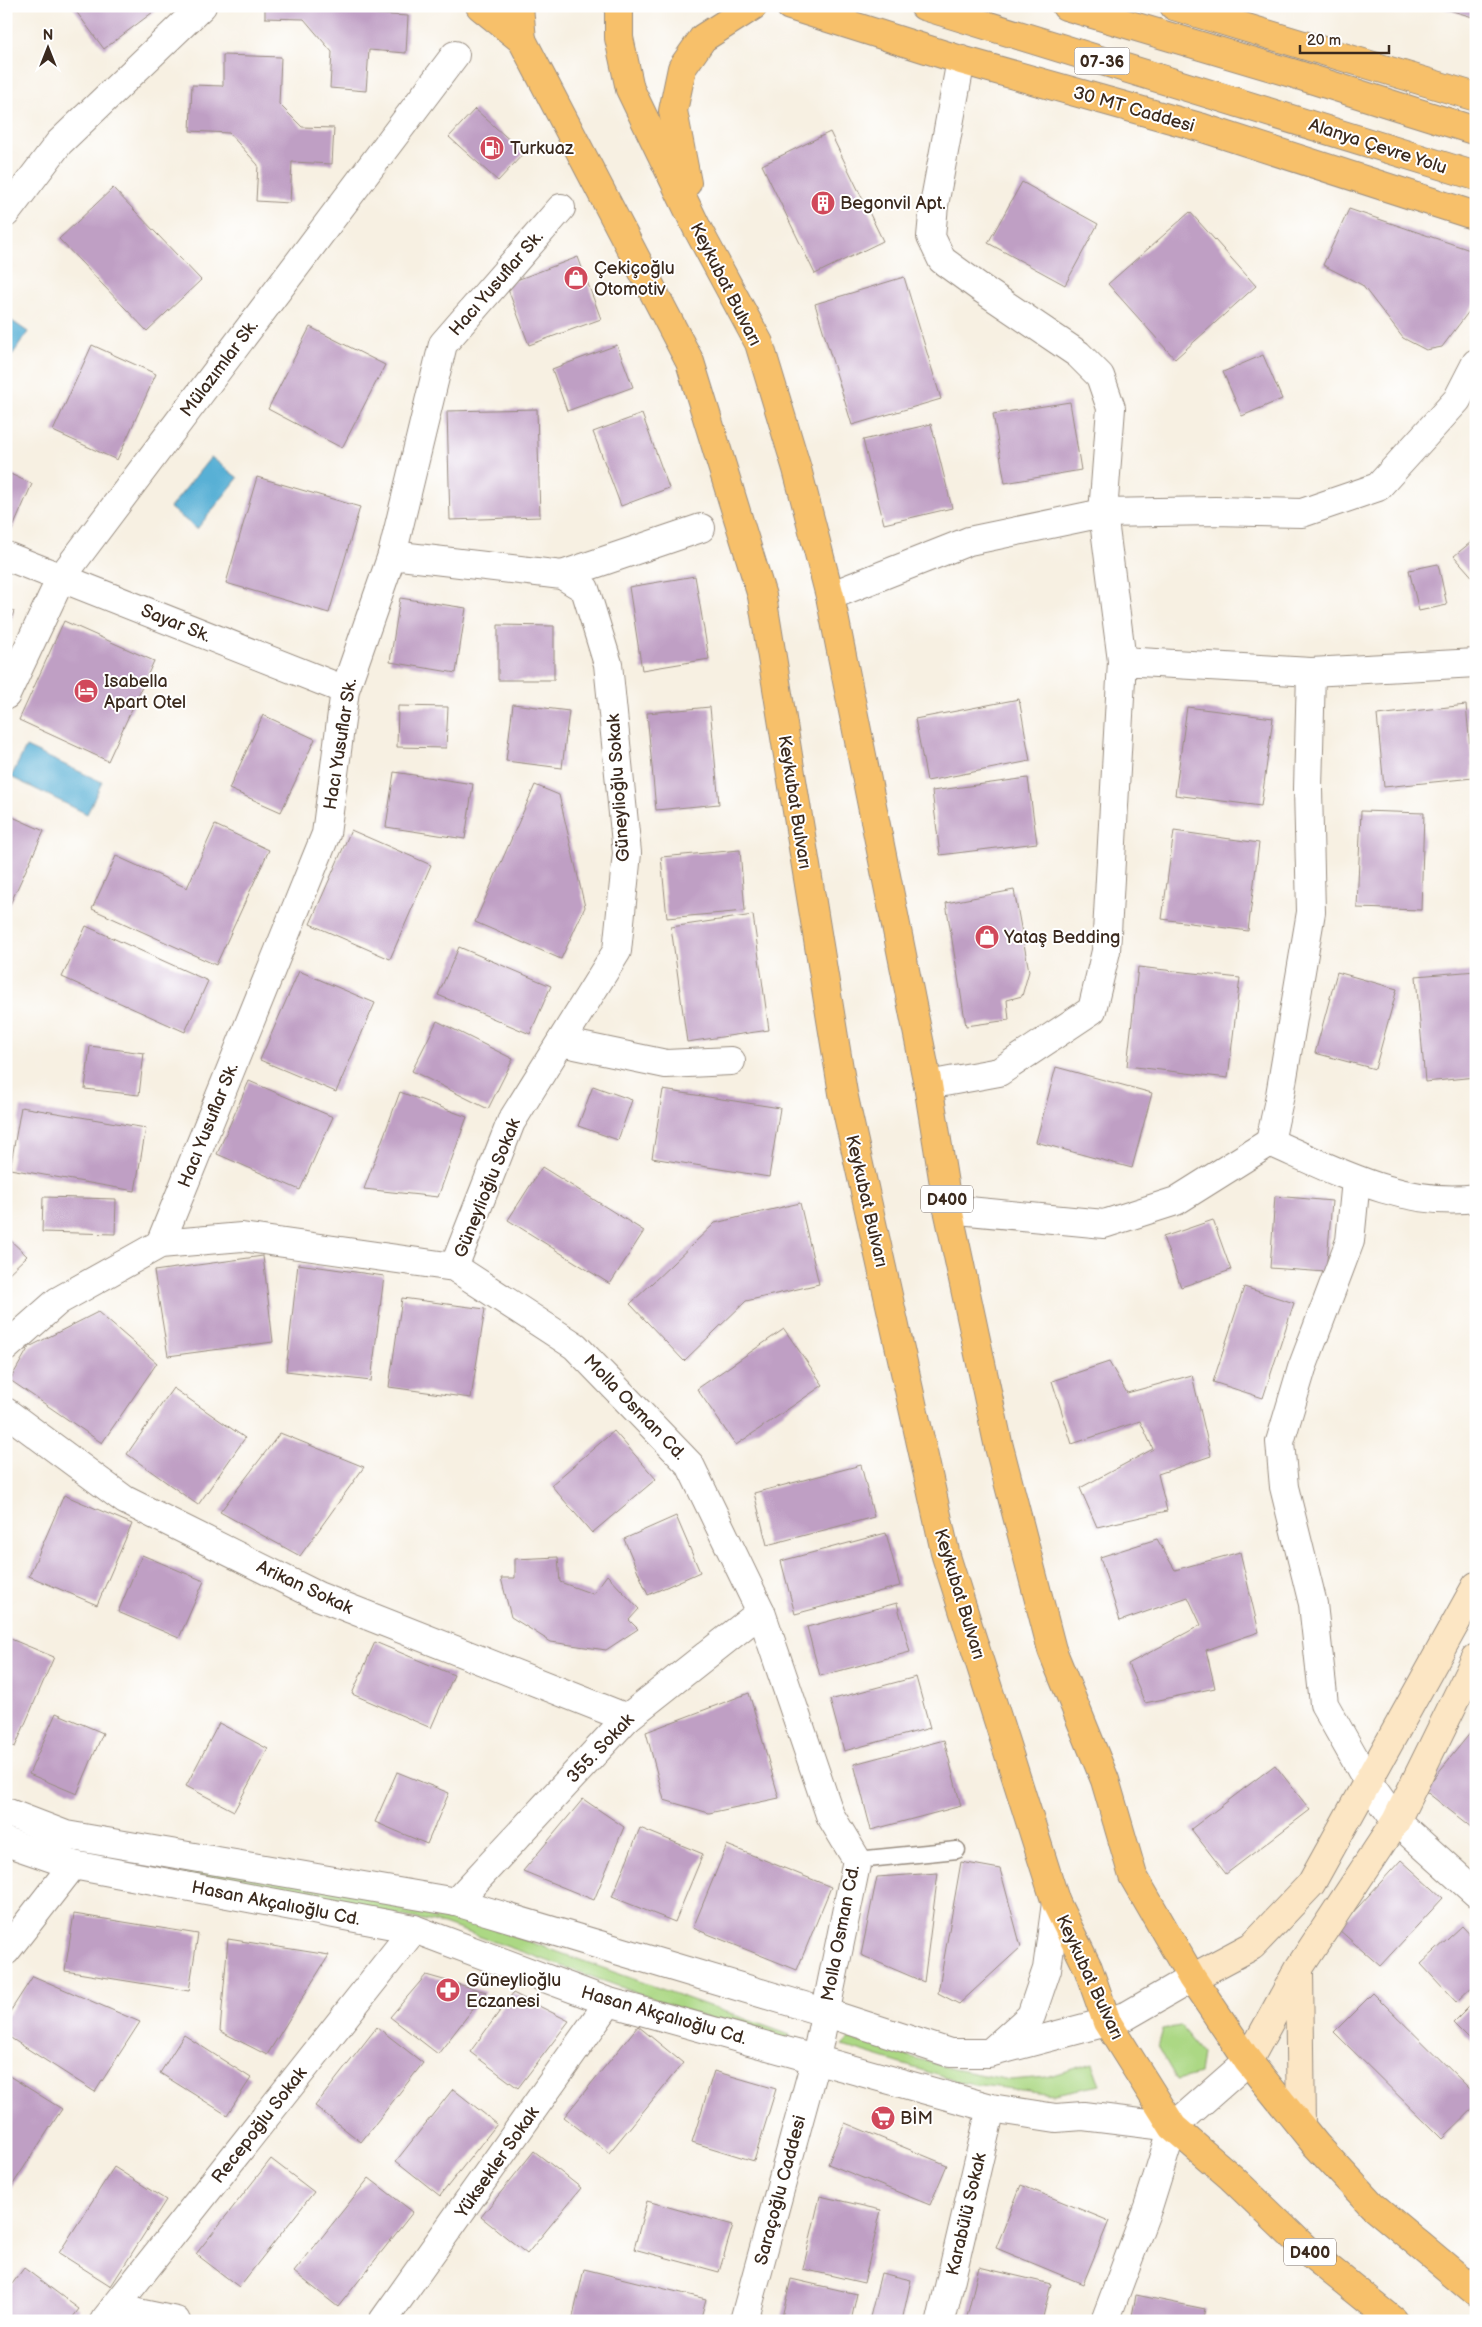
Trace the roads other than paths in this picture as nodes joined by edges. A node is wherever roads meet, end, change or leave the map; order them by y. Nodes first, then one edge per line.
1 (202, 6) edge
2 (480, 6) edge
3 (519, 6) edge
4 (619, 6) edge
5 (753, 6) edge
6 (790, 6) edge
7 (924, 6) edge
8 (1066, 6) edge
9 (1174, 6) edge
10 (522, 40) junction
11 (455, 55) dead end
12 (962, 60) junction
13 (1476, 97) edge
14 (1476, 131) edge
15 (1476, 176) edge
16 (561, 208) dead end
17 (6, 213) edge
18 (1476, 216) edge
19 (697, 228) junction
20 (1476, 363) edge
21 (1103, 513) junction
22 (701, 528) dead end
23 (392, 555) junction
24 (6, 556) edge
25 (562, 575) junction
26 (61, 578) junction
27 (830, 596) junction
28 (1122, 661) junction
29 (1476, 662) edge
30 (1311, 672) junction
31 (345, 690) junction
32 (6, 695) edge
33 (561, 1042) junction
34 (731, 1061) dead end
35 (928, 1085) junction
36 (1270, 1142) junction
37 (1356, 1180) junction
38 (1476, 1198) edge
39 (948, 1209) junction
40 (160, 1244) junction
41 (454, 1267) junction
42 (6, 1347) edge
43 (6, 1412) edge
44 (1476, 1586) edge
45 (761, 1612) junction
46 (1476, 1658) edge
47 (626, 1718) junction
48 (1368, 1782) junction
49 (6, 1812) edge
50 (1396, 1821) junction
51 (6, 1842) edge
52 (957, 1850) dead end
53 (857, 1860) junction
54 (73, 1865) junction
55 (1476, 1893) edge
56 (456, 1902) junction
57 (1056, 1903) junction
58 (414, 1929) junction
59 (6, 1951) edge
60 (1299, 1968) junction
61 (1192, 1978) junction
62 (610, 2002) junction
63 (824, 2012) junction
64 (1107, 2022) junction
65 (989, 2053) junction
66 (816, 2058) junction
67 (1248, 2061) junction
68 (991, 2108) junction
69 (1302, 2126) junction
70 (1172, 2127) junction
71 (1476, 2292) edge
72 (109, 2314) edge
73 (176, 2321) edge
74 (383, 2321) edge
75 (744, 2321) edge
76 (941, 2321) edge
77 (1105, 2321) edge
78 (1394, 2321) edge

1 - 17 street
2 - 10 main road, Keykubat Bulvarı / D400
3 - 10 main road
4 - 19 main road, Keykubat Bulvarı / D400
5 - 19 main road
6 - 12 main road, 30 MT Caddesi
7 - 15 main road, Alanya Çevre Yolu / 07-36
8 - 14 main road
9 - 13 main road
10 - 57 main road, Keykubat Bulvarı / D400
11 - 26 street, Mülazımlar Sk.
12 - 18 main road, 30 MT Caddesi
12 - 21 street
16 - 23 street, Hacı Yusuflar Sk.
19 - 27 main road, Keykubat Bulvarı / D400
20 - 21 street
21 - 27 street
21 - 28 street
22 - 25 street
23 - 25 street, Güneylioğlu Sokak
23 - 31 street, Hacı Yusuflar Sk.
24 - 26 street, Sayar Sk.
25 - 33 street, Güneylioğlu Sokak
26 - 31 street, Sayar Sk.
26 - 32 street, Mülazımlar Sk.
27 - 35 main road, Keykubat Bulvarı / D400
28 - 30 street
28 - 35 street
29 - 30 street
30 - 36 street
31 - 40 street, Hacı Yusuflar Sk.
33 - 34 street
33 - 41 street, Güneylioğlu Sokak
35 - 39 main road, Keykubat Bulvarı / D400
36 - 37 street
36 - 39 street
37 - 38 street
37 - 48 street
39 - 61 main road, Keykubat Bulvarı / D400
40 - 41 street, Molla Osman Cd.
40 - 42 street, Molla Osman Cd.
41 - 45 street, Molla Osman Cd.
43 - 47 street, Arikan Sokak
44 - 48 street
45 - 47 street, 355. Sokak
45 - 53 street, Molla Osman Cd.
46 - 50 street
47 - 56 street, 355. Sokak
48 - 50 street
48 - 61 street
49 - 56 street, Hasan Akçalıoğlu Cd.
50 - 55 street
50 - 60 street
51 - 54 street, Hasan Akçalıoğlu Cd.
52 - 53 lane
53 - 63 street, Molla Osman Cd.
54 - 58 street, Hasan Akçalıoğlu Cd.
54 - 59 street
56 - 63 street, Hasan Akçalıoğlu Cd.
57 - 64 main road, Keykubat Bulvarı / D400
57 - 65 street
58 - 62 street, Hasan Akçalıoğlu Cd.
58 - 72 street, Recepoğlu Sokak
60 - 67 street
60 - 69 street
61 - 64 street, Hasan Akçalıoğlu Cd.
61 - 67 main road, Keykubat Bulvarı / D400
62 - 66 street, Hasan Akçalıoğlu Cd.
62 - 74 street, Yüksekler Sokak
63 - 65 street, Hasan Akçalıoğlu Cd.
63 - 66 street, Molla Osman Cd.
64 - 65 street, Hasan Akçalıoğlu Cd.
64 - 70 main road, Keykubat Bulvarı / D400
66 - 68 street, Hasan Akçalıoğlu Cd.
66 - 75 street, Saraçoğlu Caddesi
67 - 69 main road, Keykubat Bulvarı / D400
67 - 70 street
68 - 70 street, Hasan Akçalıoğlu Cd.
68 - 76 street, Karabülü Sokak
69 - 71 main road, Keykubat Bulvarı / D400
70 - 77 street
70 - 78 main road, Keykubat Bulvarı / D400
72 - 73 street

